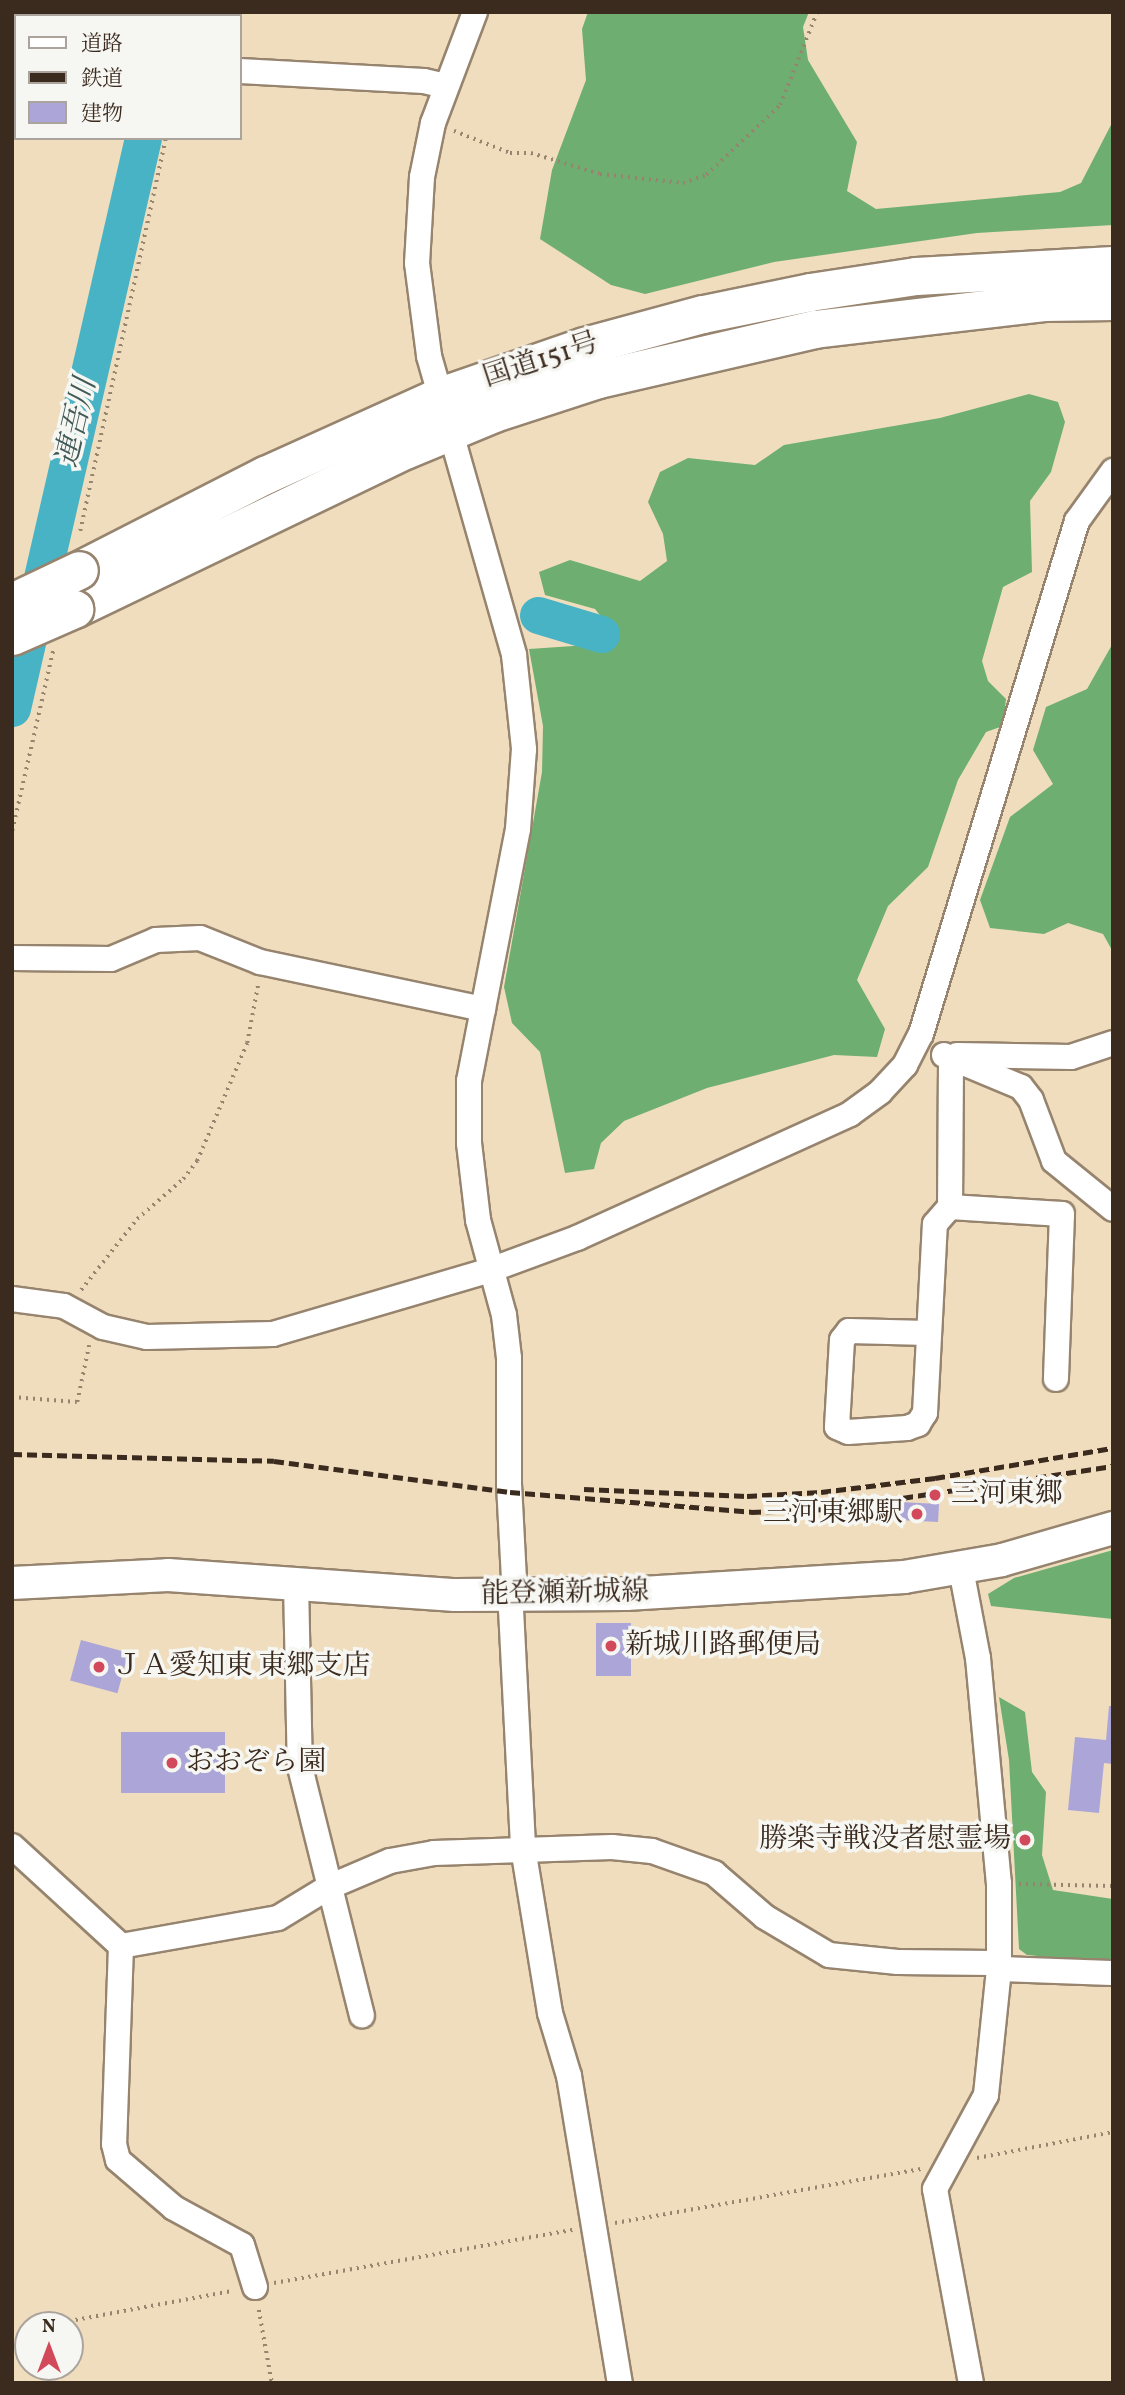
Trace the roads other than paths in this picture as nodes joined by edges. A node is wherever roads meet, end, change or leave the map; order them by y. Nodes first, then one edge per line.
1 (475, 12) edge
2 (242, 71) edge
3 (445, 86) junction
4 (1113, 265) edge
5 (1113, 301) edge
6 (440, 396) junction
7 (449, 431) junction
8 (1113, 471) edge
9 (12, 602) edge
10 (12, 636) edge
11 (12, 957) edge
12 (483, 1009) junction
13 (1110, 1049) edge
14 (915, 1050) junction
15 (948, 1058) junction
16 (950, 1207) junction
17 (1113, 1209) edge
18 (490, 1270) junction
19 (12, 1300) edge
20 (928, 1333) junction
21 (1056, 1379) dead end
22 (1113, 1528) edge
23 (961, 1569) junction
24 (12, 1583) edge
25 (296, 1583) junction
26 (515, 1597) junction
27 (12, 1846) edge
28 (523, 1848) junction
29 (328, 1887) junction
30 (121, 1945) junction
31 (999, 1969) junction
32 (1113, 1973) edge
33 (362, 2015) dead end
34 (255, 2287) road end
35 (620, 2383) edge
36 (971, 2383) edge

1 - 3 street
2 - 3 street
3 - 6 street
4 - 6 highway, 国道151号
5 - 7 highway, 国道151号
6 - 7 street
6 - 9 highway, 国道151号, bridge
7 - 10 highway, 国道151号, bridge
7 - 12 street
8 - 14 street
11 - 12 street
12 - 18 street
13 - 15 street
14 - 15 street
14 - 18 street
15 - 16 street
15 - 17 street
16 - 20 street
16 - 21 street
18 - 19 street
18 - 26 street
20 - 20 street
22 - 23 main road, 能登瀬新城線
23 - 26 main road, 能登瀬新城線
23 - 31 street
24 - 25 main road, 能登瀬新城線
25 - 26 main road, 能登瀬新城線
25 - 29 street
26 - 28 street
27 - 30 street
28 - 29 street
28 - 31 street
28 - 35 street
29 - 30 street
29 - 33 street
30 - 34 street
31 - 32 street
31 - 36 street

